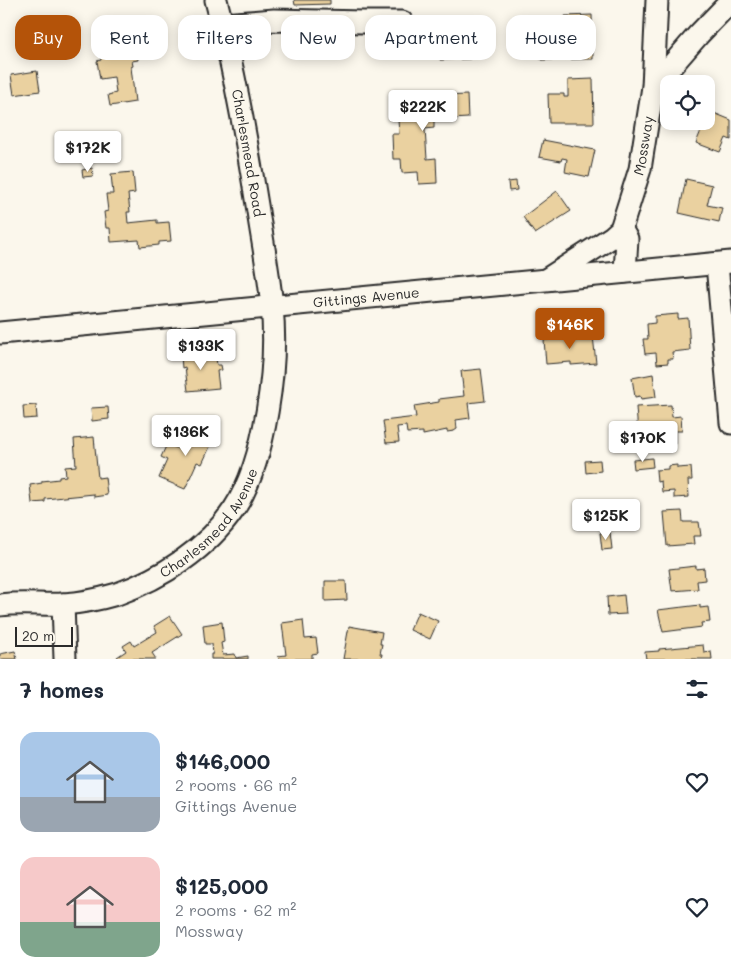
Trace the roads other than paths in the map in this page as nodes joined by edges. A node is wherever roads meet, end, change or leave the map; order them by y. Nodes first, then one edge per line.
1 (216, 0) edge
2 (657, 0) edge
3 (731, 1) edge
4 (220, 15) edge
5 (271, 20) edge
6 (365, 22) edge
7 (232, 60) edge
8 (654, 87) junction
9 (617, 233) junction
10 (724, 263) edge
11 (615, 273) junction
12 (544, 280) junction
13 (272, 306) junction
14 (0, 332) edge
15 (731, 423) edge
16 (63, 604) junction
17 (0, 605) edge
18 (65, 659) edge

1 - 4 street, Charlesmead Road
2 - 8 street, Mossway
3 - 8 street
5 - 6 street
7 - 13 street, Charlesmead Road
8 - 9 street, Mossway
9 - 11 street, Mossway
9 - 12 street
10 - 11 street, Gittings Avenue
10 - 15 street
11 - 12 street, Gittings Avenue
12 - 13 street, Gittings Avenue
13 - 14 street, Gittings Avenue
13 - 16 street, Charlesmead Avenue
16 - 17 street, Charlesmead Avenue
16 - 18 street

